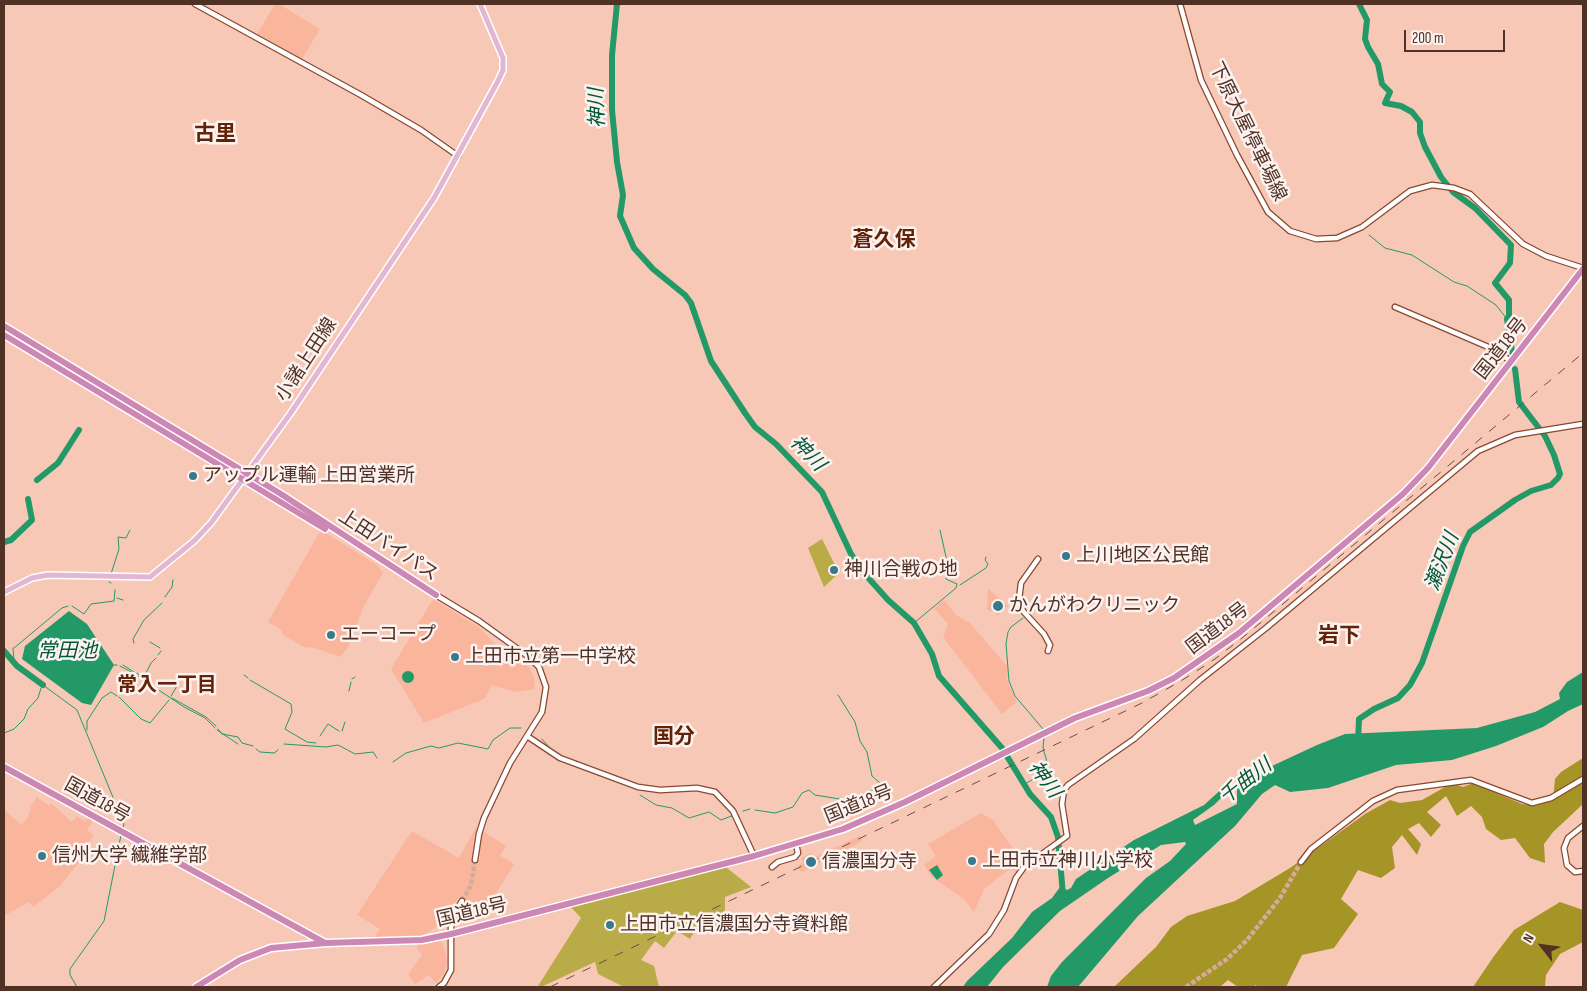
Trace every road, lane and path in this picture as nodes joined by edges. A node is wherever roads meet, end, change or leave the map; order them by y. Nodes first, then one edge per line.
1 (195, 4) edge
2 (480, 4) edge
3 (1180, 4) edge
4 (458, 156) junction
5 (1583, 269) edge
6 (1395, 307) dead end
7 (4, 326) edge
8 (4, 335) edge
9 (1512, 362) junction
10 (1583, 424) edge
11 (245, 476) junction
12 (1038, 559) dead end
13 (4, 592) edge
14 (436, 595) joint
15 (1048, 651) dead end
16 (527, 736) junction
17 (4, 766) edge
18 (1583, 779) edge
19 (1583, 826) edge
20 (796, 844) junction
21 (754, 856) junction
22 (475, 860) tunnel mouth
23 (1301, 862) tunnel mouth
24 (772, 867) dead end
25 (1583, 871) edge
26 (462, 901) tunnel mouth
27 (451, 934) junction
28 (326, 943) junction
29 (196, 987) edge
30 (439, 987) edge
31 (934, 987) edge

1 - 4 street
2 - 4 main road, 小諸上田線
3 - 5 street, 下原大屋停車場線
4 - 11 main road, 小諸上田線
5 - 9 highway, 国道18号
6 - 9 street
7 - 11 highway, 上田バイパス
8 - 11 highway, 上田バイパス
9 - 20 highway, 国道18号
10 - 31 street
11 - 13 main road, 小諸上田線
11 - 14 highway, 上田バイパス
12 - 15 street
14 - 16 street
16 - 21 street
16 - 22 street
17 - 28 highway, 国道18号
18 - 23 street
19 - 25 street
20 - 21 highway, 国道18号
20 - 24 street
21 - 27 highway, 国道18号
26 - 27 street
27 - 28 highway, 国道18号
27 - 30 street
28 - 29 highway

